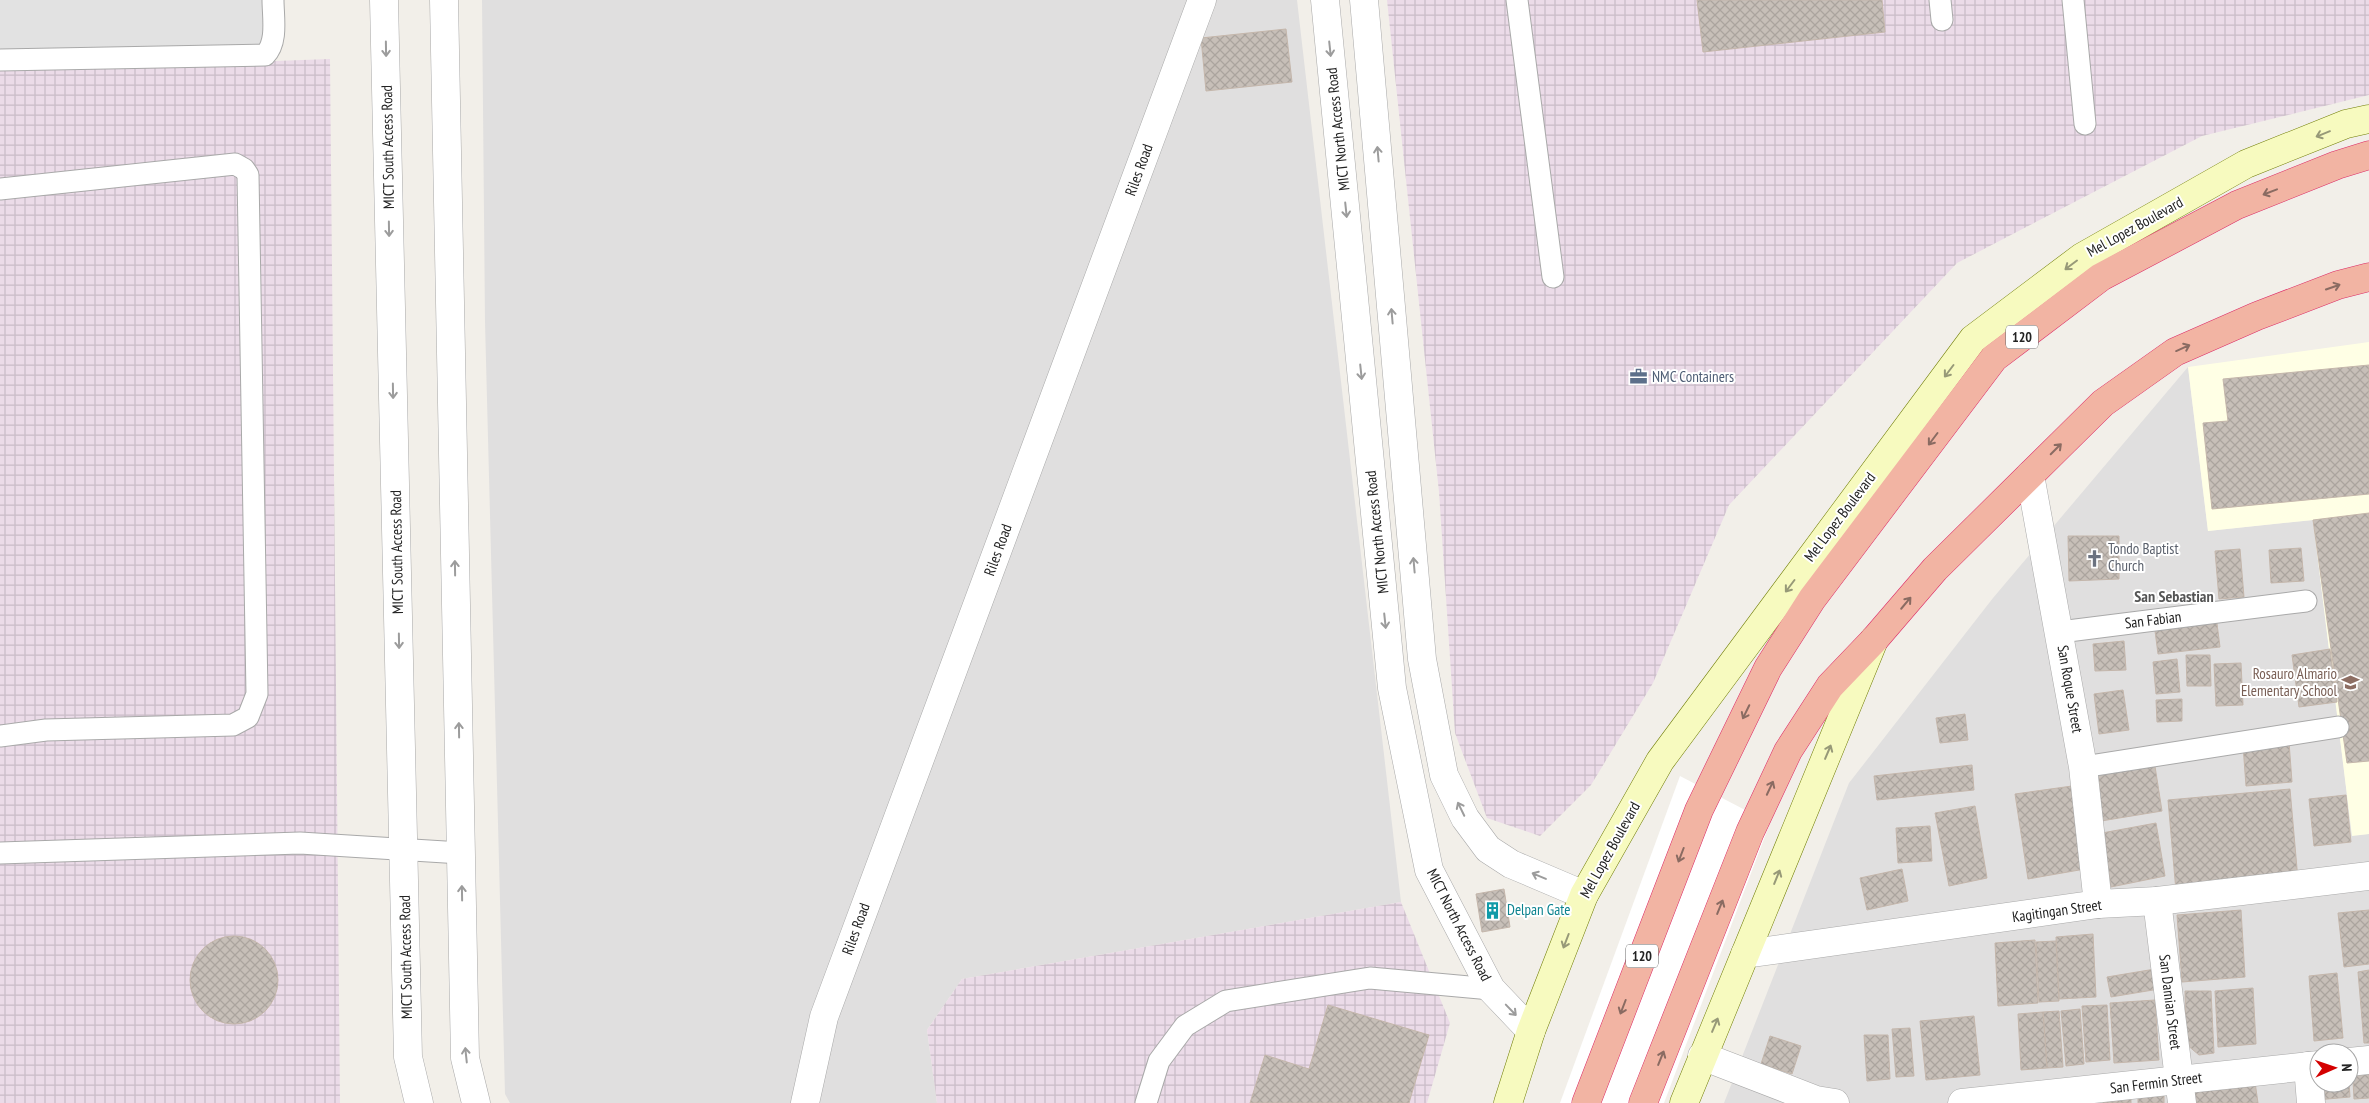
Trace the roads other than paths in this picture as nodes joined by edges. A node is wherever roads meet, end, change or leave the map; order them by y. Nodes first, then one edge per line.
1 (273, 0) edge
2 (384, 0) edge
3 (444, 0) edge
4 (1202, 0) edge
5 (1325, 0) edge
6 (1364, 0) edge
7 (1518, 0) edge
8 (2073, 0) edge
9 (0, 60) edge
10 (2369, 119) edge
11 (2085, 124) dead end
12 (2369, 155) edge
13 (0, 189) edge
14 (1553, 277) dead end
15 (2369, 277) edge
16 (2030, 475) junction
17 (2306, 601) dead end
18 (2060, 632) junction
19 (1874, 640) junction
20 (2338, 727) dead end
21 (0, 736) edge
22 (2083, 767) junction
23 (403, 851) junction
24 (0, 853) edge
25 (461, 853) junction
26 (2369, 876) edge
27 (1584, 895) junction
28 (2157, 901) junction
29 (2098, 904) junction
30 (1745, 954) junction
31 (1491, 988) junction
32 (1531, 1031) junction
33 (1702, 1056) junction
34 (2309, 1066) edge
35 (2181, 1091) edge
36 (2026, 1100) edge
37 (419, 1103) edge
38 (476, 1103) edge
39 (805, 1103) edge
40 (1146, 1103) edge
41 (1508, 1103) edge
42 (1586, 1103) edge
43 (1643, 1103) edge
44 (1684, 1103) edge
45 (1834, 1103) edge
46 (1962, 1103) edge

1 - 9 lane
2 -> 23 street, MICT South Access Road
25 -> 3 street
4 - 39 street, Riles Road
5 -> 31 street, MICT North Access Road
27 -> 6 street
7 - 14 lane
8 - 11 lane
10 -> 27 main road, Mel Lopez Boulevard / 120
12 -> 42 highway, Mel Lopez Boulevard / 120
13 - 21 lane
16 -> 15 highway
16 - 18 street, San Roque Street
19 -> 16 highway
17 - 18 lane, San Fabian
18 - 22 street, San Roque Street
30 -> 19 main road
43 -> 19 highway
20 - 22 lane
22 - 29 street, San Roque Street
23 - 24 lane
23 - 25 lane
23 - 37 street, MICT South Access Road
38 -> 25 street
26 - 28 street, Kagitingan Street
27 -> 32 main road, Mel Lopez Boulevard / 120
28 - 29 street, Kagitingan Street
28 - 35 street, San Damian Street
29 - 30 street, Kagitingan Street
33 -> 30 main road
31 -> 32 street, MICT North Access Road
31 - 40 lane
32 - 41 main road, Mel Lopez Boulevard / 120
33 - 44 main road
33 - 45 street
34 - 35 street, San Fermin Street
35 - 36 street, San Fermin Street
36 - 46 street, San Fermin Street

